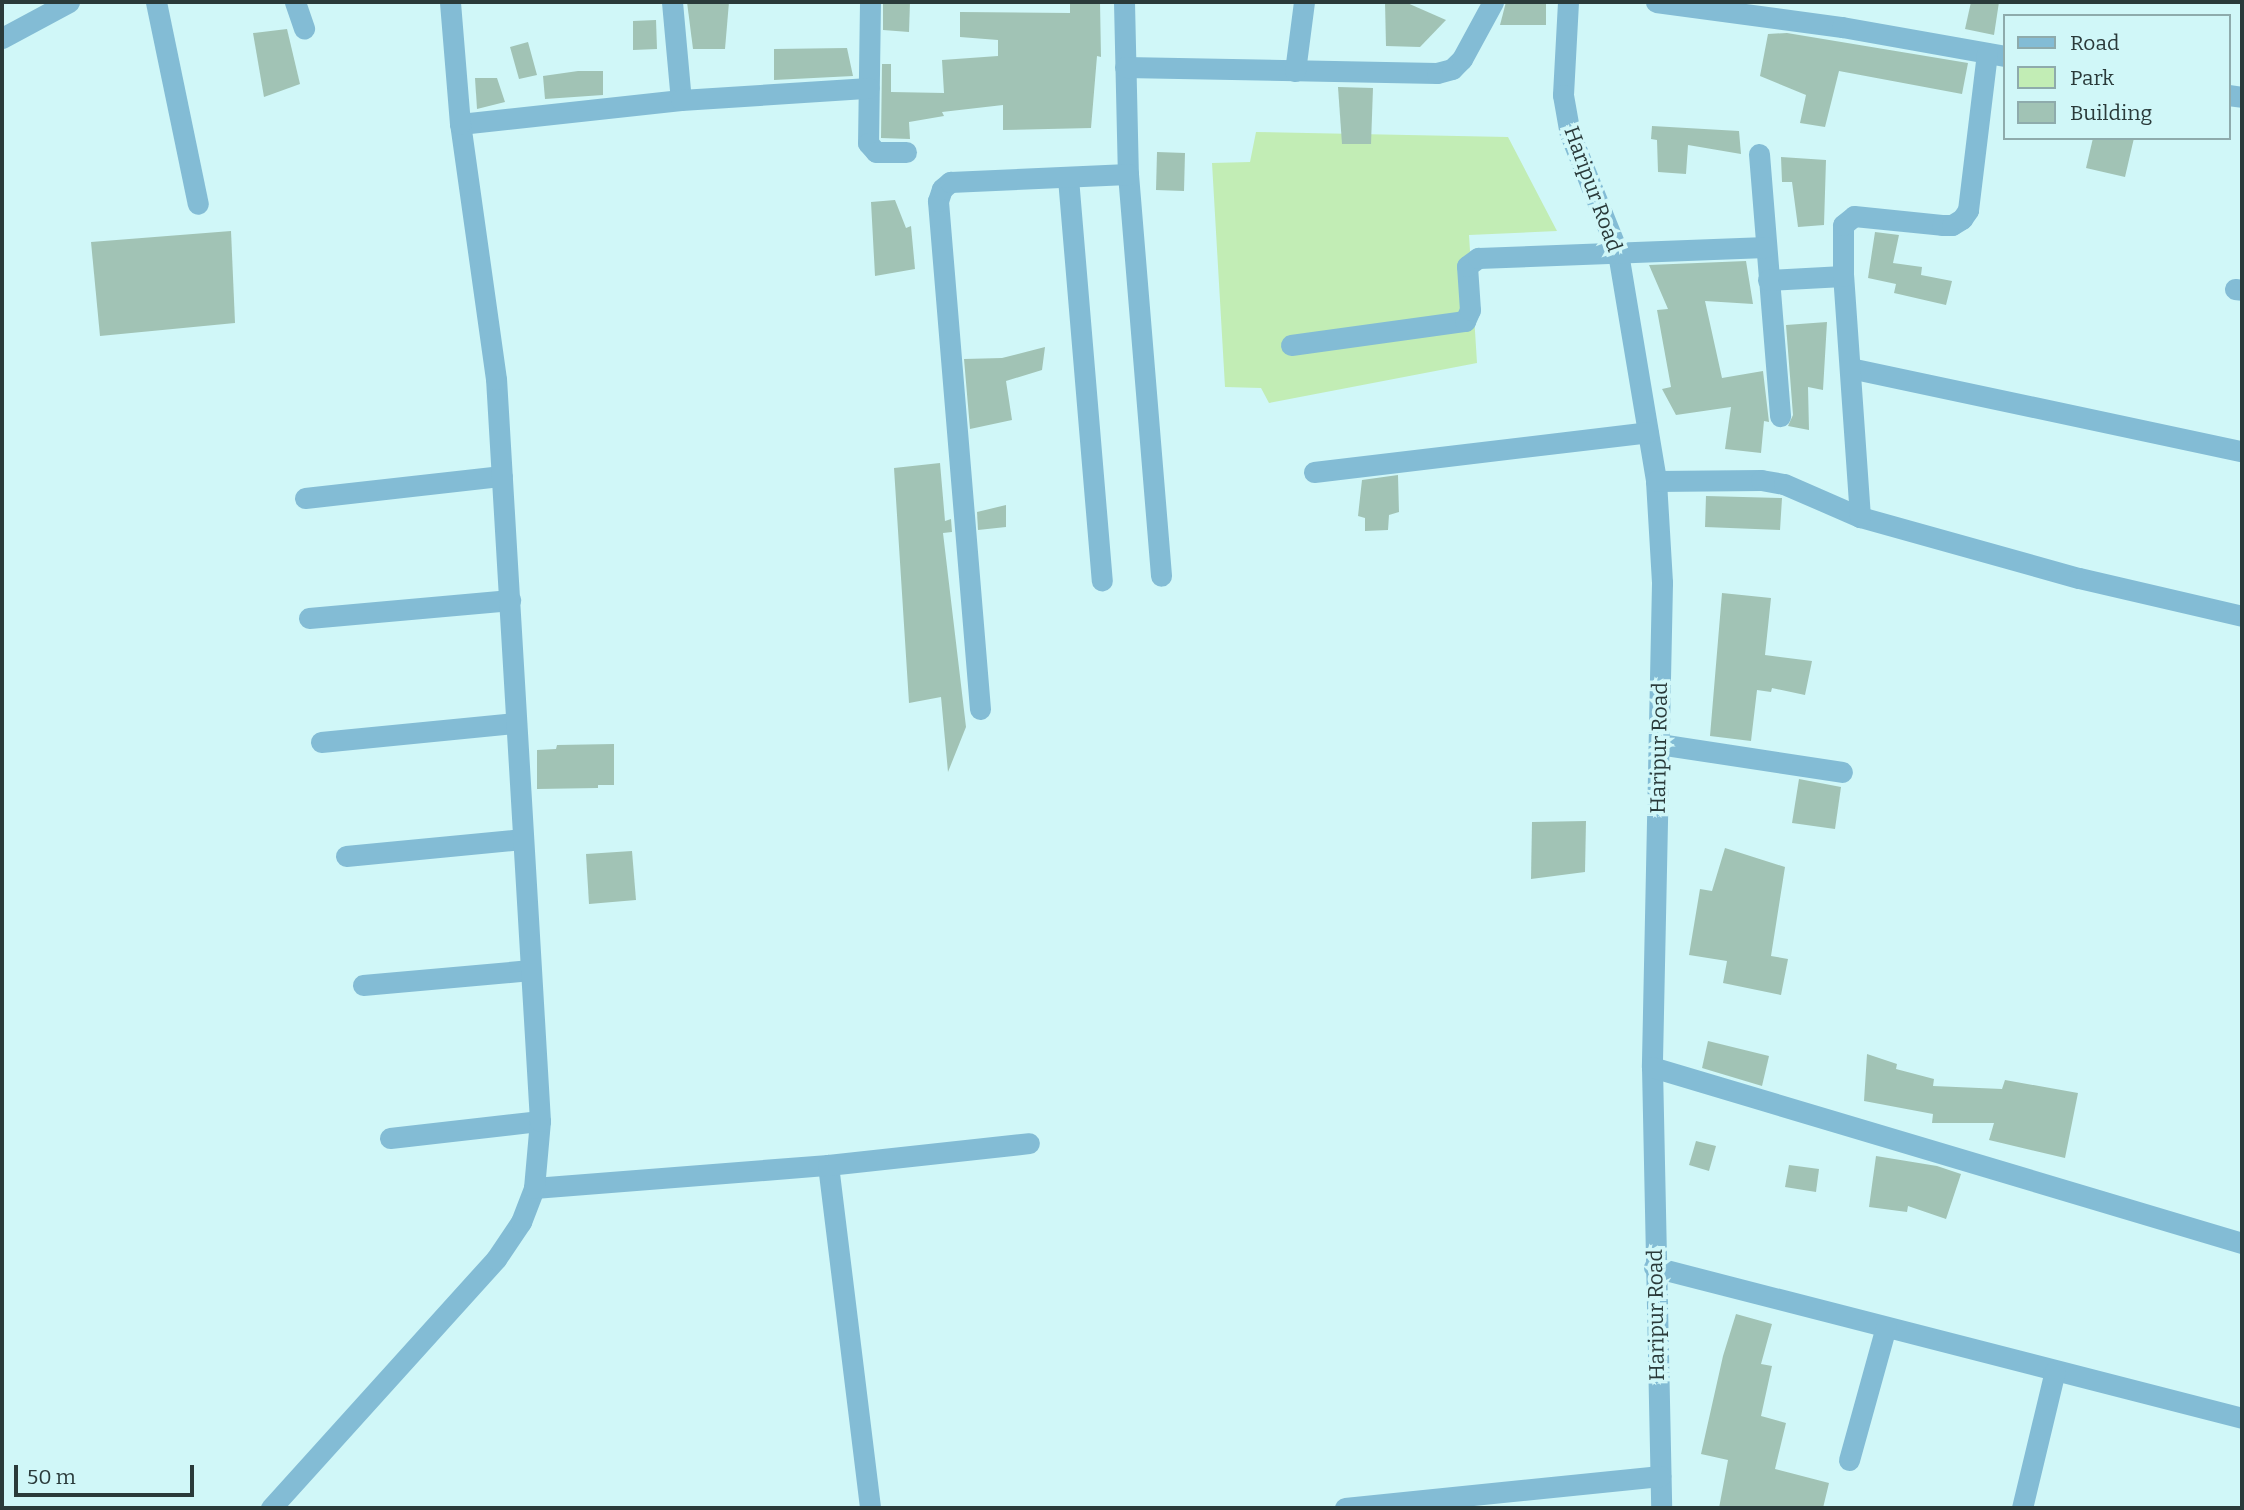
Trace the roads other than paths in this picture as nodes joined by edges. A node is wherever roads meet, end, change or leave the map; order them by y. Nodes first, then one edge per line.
1 (66, 2) edge
2 (156, 2) edge
3 (295, 2) edge
4 (450, 2) edge
5 (672, 2) edge
6 (870, 2) edge
7 (1124, 2) edge
8 (1304, 2) edge
9 (1493, 2) edge
10 (1568, 2) edge
11 (1656, 2) edge
12 (304, 28) dead end
13 (2, 38) edge
14 (1996, 54) edge
15 (1125, 66) junction
16 (1295, 71) junction
17 (869, 88) junction
18 (681, 100) junction
19 (460, 124) junction
20 (906, 152) dead end
21 (1759, 154) dead end
22 (1128, 174) junction
23 (1068, 178) junction
24 (198, 204) dead end
25 (1766, 247) junction
26 (1618, 253) junction
27 (1843, 276) junction
28 (1769, 281) junction
29 (1291, 345) dead end
30 (1850, 368) junction
31 (1780, 416) dead end
32 (1648, 432) junction
33 (2242, 451) edge
34 (1314, 472) dead end
35 (502, 476) junction
36 (1656, 481) junction
37 (305, 498) dead end
38 (1860, 517) junction
39 (1161, 576) dead end
40 (1102, 581) dead end
41 (510, 600) junction
42 (2242, 616) edge
43 (309, 618) dead end
44 (980, 709) dead end
45 (516, 723) junction
46 (321, 742) dead end
47 (1659, 744) junction
48 (1842, 772) dead end
49 (522, 839) junction
50 (346, 856) dead end
51 (530, 970) junction
52 (363, 985) dead end
53 (1652, 1067) junction
54 (540, 1121) junction
55 (390, 1138) dead end
56 (1029, 1143) dead end
57 (828, 1165) junction
58 (534, 1188) junction
59 (2242, 1243) edge
60 (1654, 1267) junction
61 (1886, 1327) junction
62 (2056, 1371) junction
63 (2242, 1418) edge
64 (1849, 1460) dead end
65 (1661, 1476) junction
66 (271, 1508) edge
67 (870, 1508) edge
68 (1345, 1508) edge
69 (1661, 1508) edge
70 (2022, 1508) edge

1 - 13 street
2 - 24 street
3 - 12 street
4 - 19 street
5 - 18 street
6 - 17 street
7 - 15 street
8 - 16 street
9 - 16 street
10 - 26 street, Haripur Road
11 - 14 street
14 - 27 street
15 - 16 street
15 - 22 street
17 - 18 street
17 - 20 street
18 - 19 street
19 - 35 street
21 - 25 street
22 - 23 street
22 - 39 street
23 - 40 street
23 - 44 street
25 - 26 street
25 - 28 street
26 - 29 street
26 - 32 street, Haripur Road
27 - 28 street
27 - 30 street
28 - 31 street
30 - 33 street
30 - 38 street
32 - 34 street
32 - 36 street, Haripur Road
35 - 37 street
35 - 41 street
36 - 38 street
36 - 47 street, Haripur Road
38 - 42 street
41 - 43 street
41 - 45 street
45 - 46 street
45 - 49 street
47 - 48 street
47 - 53 street, Haripur Road
49 - 50 street
49 - 51 street
51 - 52 street
51 - 54 street
53 - 59 street
53 - 60 street, Haripur Road
54 - 55 street
54 - 58 street
56 - 57 street
57 - 58 street
57 - 67 street
58 - 66 street
60 - 61 street
60 - 65 street, Haripur Road
61 - 62 street
61 - 64 street
62 - 63 street
62 - 70 street
65 - 68 street
65 - 69 street, Haripur Road

